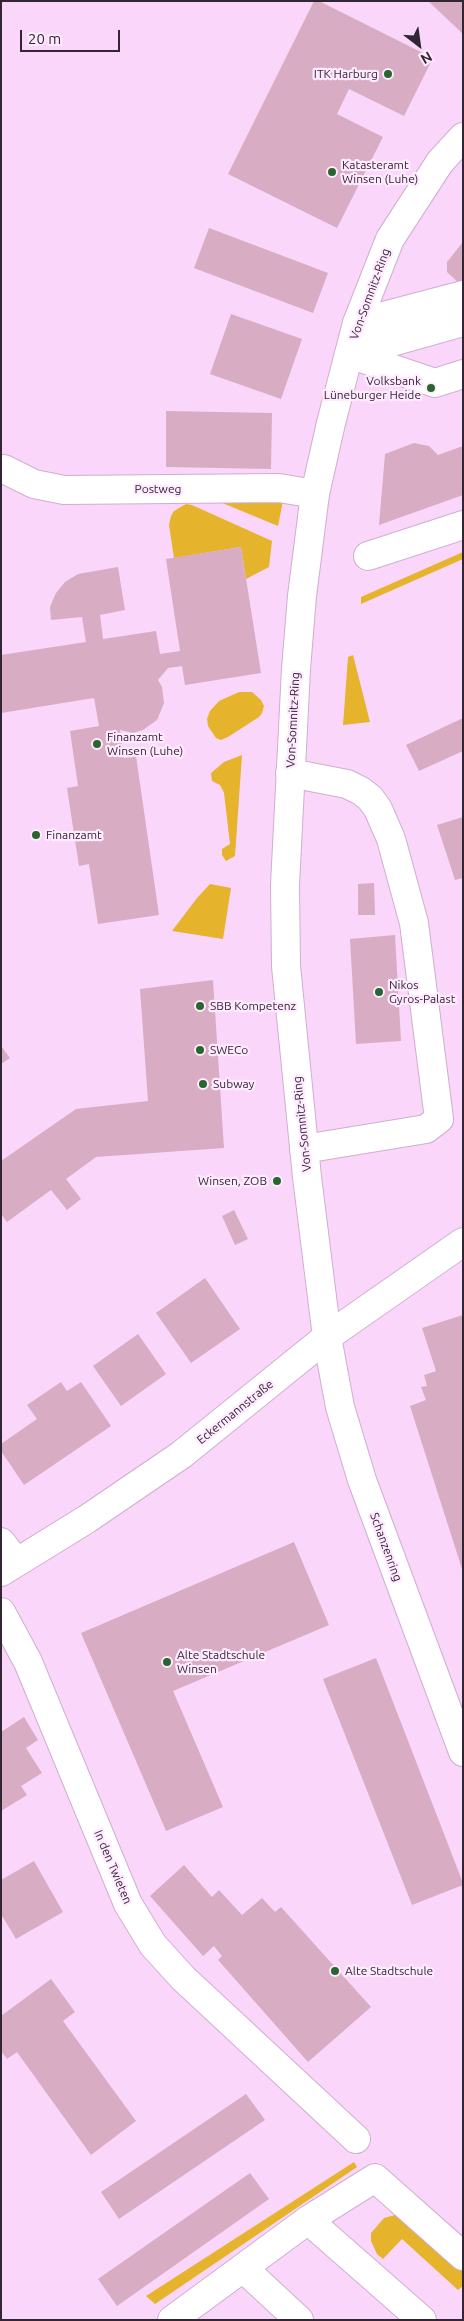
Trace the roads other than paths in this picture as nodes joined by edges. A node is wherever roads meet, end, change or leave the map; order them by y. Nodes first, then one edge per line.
1 (463, 137) edge
2 (463, 295) edge
3 (463, 322) edge
4 (357, 323) junction
5 (349, 354) junction
6 (463, 374) edge
7 (4, 469) dead end
8 (316, 494) junction
9 (463, 525) edge
10 (368, 556) dead end
11 (290, 773) junction
12 (304, 1149) junction
13 (463, 1242) edge
14 (327, 1337) junction
15 (6, 1559) edge
16 (1, 1612) edge
17 (463, 1752) edge
18 (356, 2139) dead end
19 (308, 2220) junction
20 (463, 2256) edge
21 (243, 2268) junction
22 (172, 2320) edge
23 (298, 2320) edge
24 (422, 2320) edge

1 - 4 main road, Von-Somnitz-Ring
2 - 4 main road
3 - 5 main road
4 - 5 main road, Von-Somnitz-Ring
5 - 6 main road
5 - 8 main road, Von-Somnitz-Ring
7 - 8 main road, Postweg
8 - 11 main road, Von-Somnitz-Ring
9 - 10 main road
11 - 12 main road, Von-Somnitz-Ring
11 - 12 main road
12 - 14 main road, Von-Somnitz-Ring
13 - 14 main road, Eckermannstraße
14 - 15 main road, Eckermannstraße
14 - 17 main road, Schanzenring
16 - 18 main road, In den Twieten
19 - 20 main road
19 - 21 main road
19 - 24 main road
21 - 22 main road
21 - 23 main road

